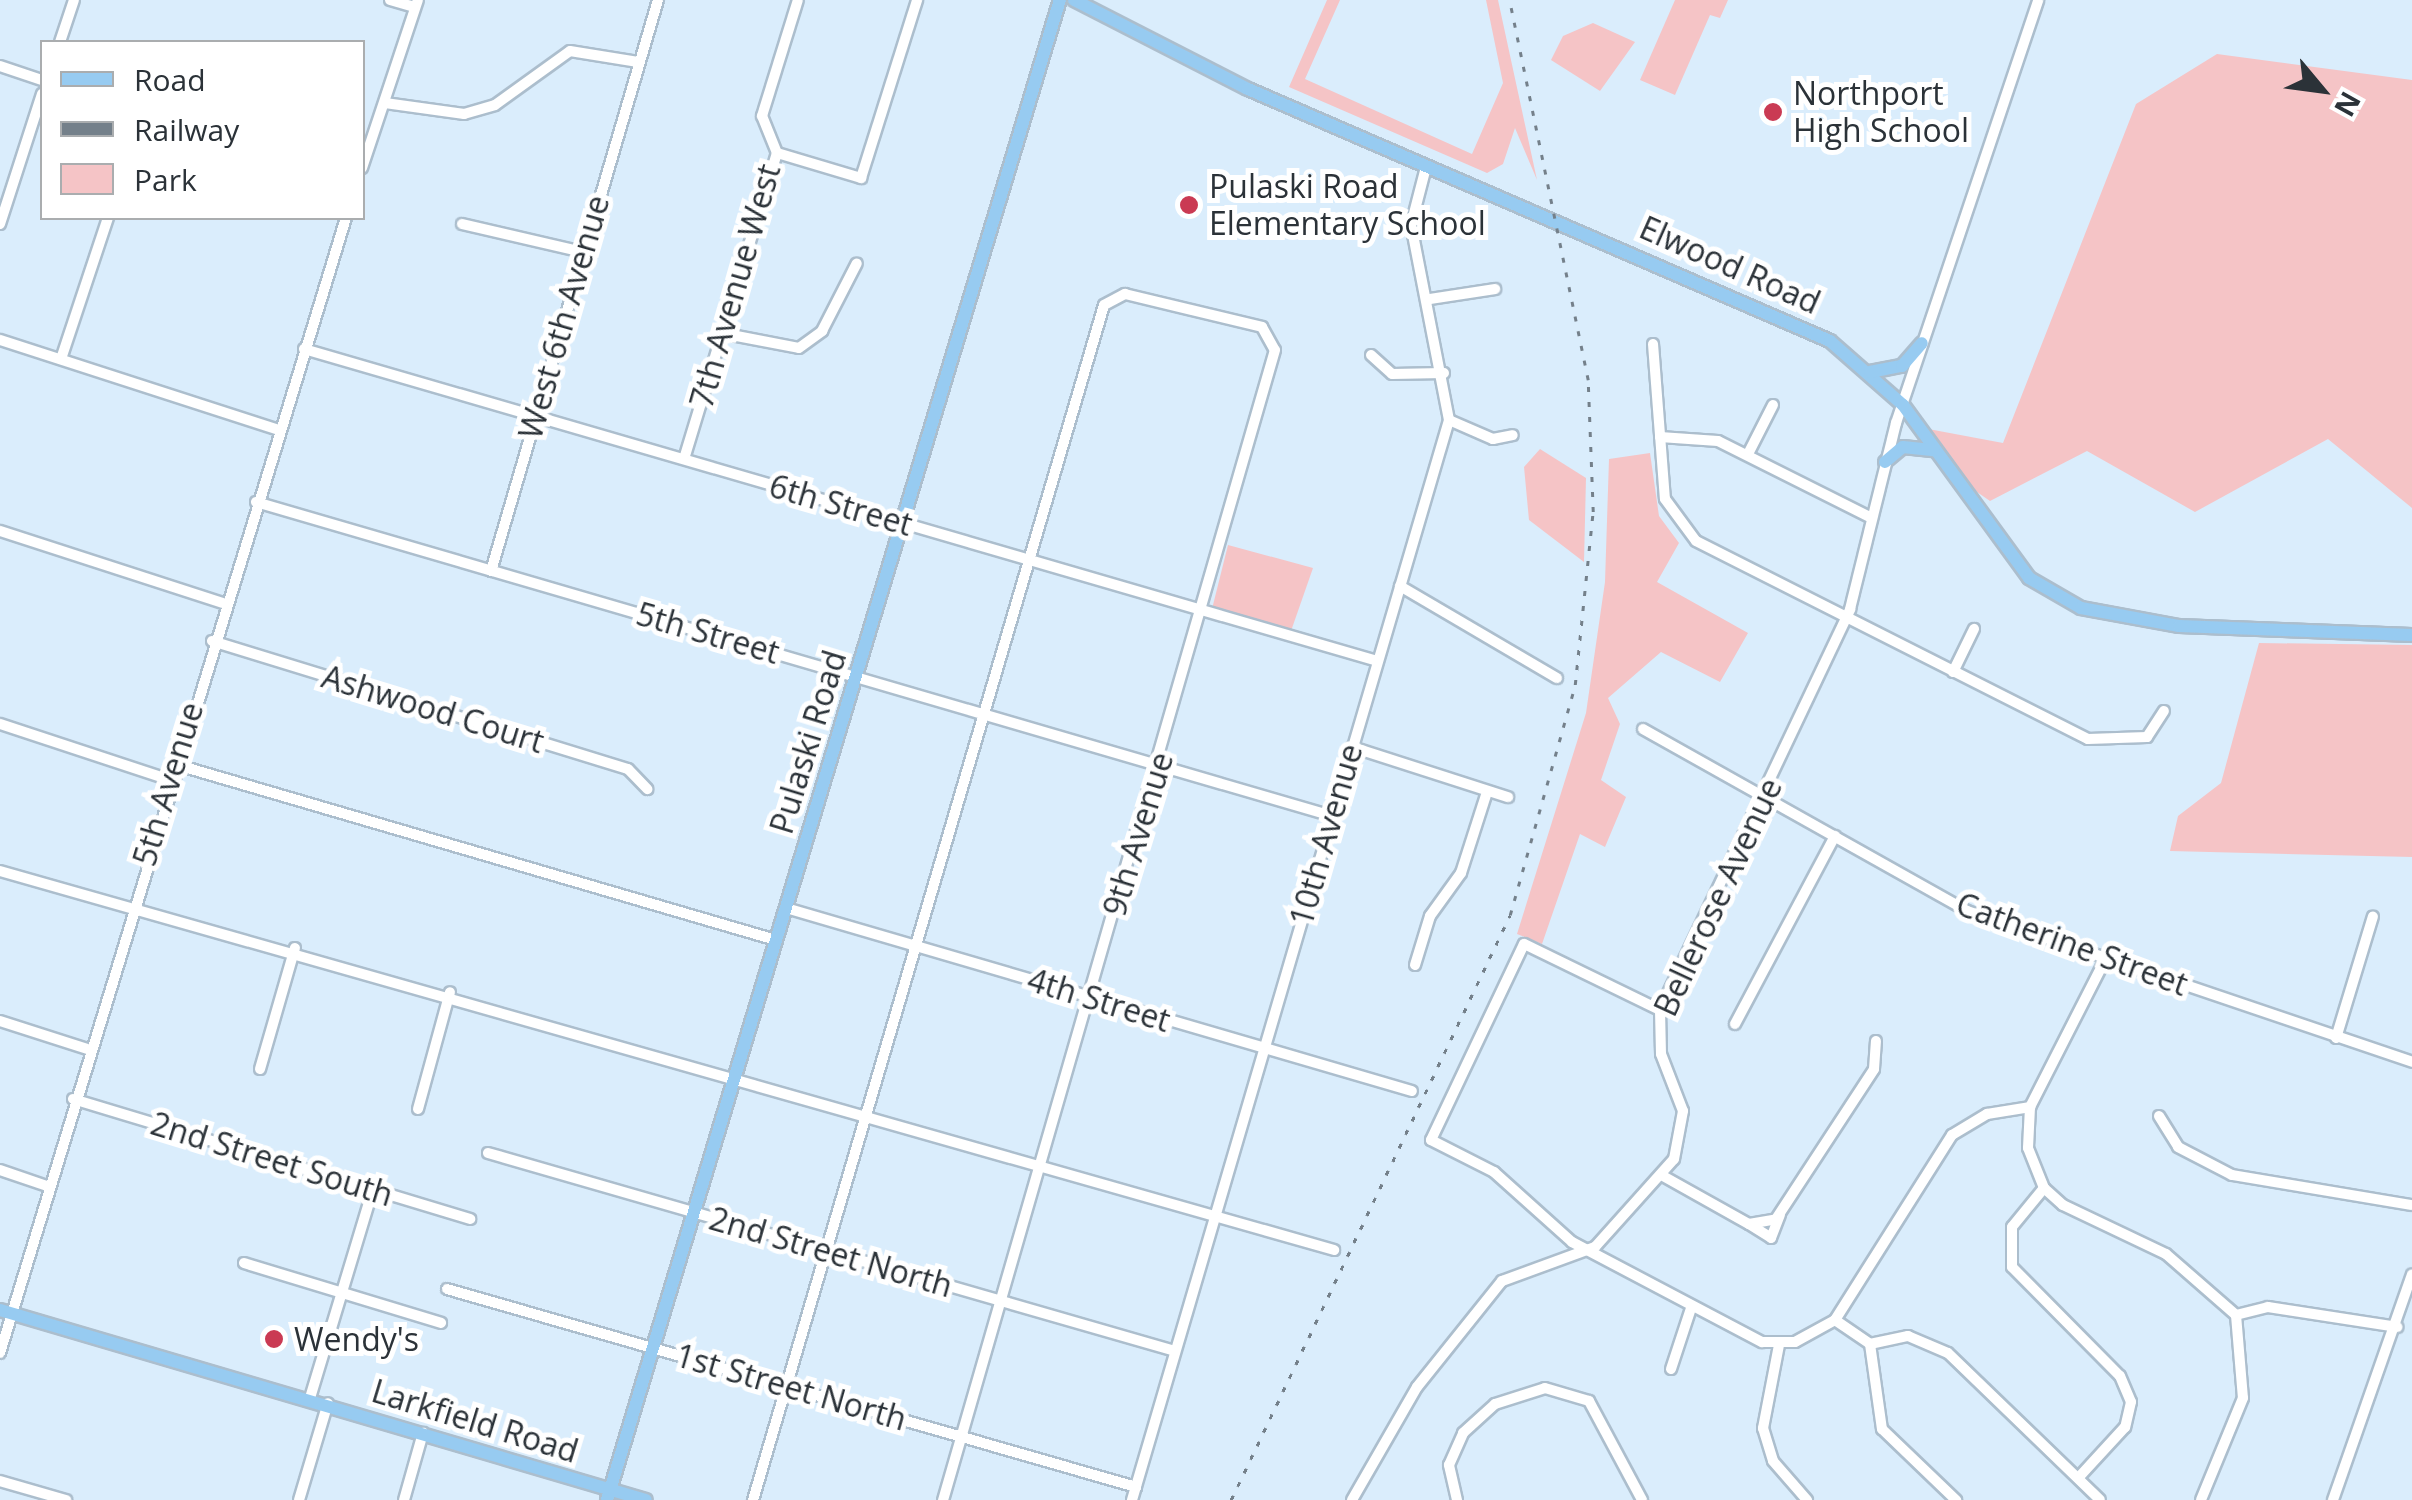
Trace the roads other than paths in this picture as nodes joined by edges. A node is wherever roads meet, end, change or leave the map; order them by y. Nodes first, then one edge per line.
1 (74, 0) edge
2 (390, 0) edge
3 (658, 0) edge
4 (798, 0) edge
5 (917, 0) edge
6 (1060, 0) edge
7 (1074, 0) edge
8 (2038, 0) edge
9 (416, 4) edge
10 (61, 40) edge
11 (638, 62) junction
12 (0, 66) edge
13 (40, 79) edge
14 (40, 100) edge
15 (385, 103) junction
16 (777, 153) junction
17 (365, 160) edge
18 (1426, 166) junction
19 (107, 220) edge
20 (345, 220) edge
21 (0, 224) edge
22 (462, 224) dead end
23 (583, 252) junction
24 (857, 263) dead end
25 (1495, 289) dead end
26 (1430, 299) junction
27 (721, 333) junction
28 (0, 340) edge
29 (1922, 343) junction
30 (1653, 344) dead end
31 (304, 350) junction
32 (1371, 355) dead end
33 (61, 359) junction
34 (1870, 372) junction
35 (1444, 373) junction
36 (1773, 405) dead end
37 (1903, 405) junction
38 (536, 416) junction
39 (1449, 420) junction
40 (279, 430) junction
41 (1513, 435) dead end
42 (1660, 437) junction
43 (1934, 450) junction
44 (1748, 454) junction
45 (684, 459) junction
46 (1884, 462) junction
47 (256, 502) junction
48 (1868, 516) junction
49 (905, 523) junction
50 (0, 531) edge
51 (1028, 559) junction
52 (491, 571) junction
53 (1400, 586) junction
54 (223, 603) junction
55 (1203, 610) junction
56 (1846, 618) junction
57 (1974, 629) dead end
58 (2412, 635) edge
59 (212, 641) junction
60 (1377, 660) junction
61 (1953, 672) junction
62 (856, 677) junction
63 (1556, 678) dead end
64 (2164, 710) dead end
65 (982, 714) junction
66 (0, 724) edge
67 (1643, 729) dead end
68 (1352, 747) junction
69 (174, 764) junction
70 (1158, 765) junction
71 (170, 780) junction
72 (647, 789) dead end
73 (1487, 792) junction
74 (1766, 795) junction
75 (1508, 797) dead end
76 (1332, 816) junction
77 (1835, 836) junction
78 (0, 870) edge
79 (786, 908) junction
80 (129, 911) junction
81 (2373, 916) dead end
82 (776, 940) junction
83 (916, 946) junction
84 (295, 948) junction
85 (2106, 958) junction
86 (1415, 965) dead end
87 (450, 992) junction
88 (1090, 997) junction
89 (1660, 1010) junction
90 (0, 1020) edge
91 (1735, 1024) dead end
92 (2336, 1038) junction
93 (1876, 1041) dead end
94 (1264, 1048) junction
95 (88, 1049) junction
96 (2412, 1062) edge
97 (260, 1069) dead end
98 (734, 1075) junction
99 (1412, 1091) dead end
100 (73, 1100) junction
101 (2030, 1108) junction
102 (418, 1109) dead end
103 (866, 1114) junction
104 (2159, 1116) dead end
105 (488, 1153) dead end
106 (1040, 1164) junction
107 (0, 1170) edge
108 (1663, 1176) junction
109 (47, 1186) junction
110 (2044, 1188) junction
111 (374, 1189) junction
112 (2412, 1205) edge
113 (693, 1212) junction
114 (1215, 1215) junction
115 (470, 1219) dead end
116 (1595, 1247) junction
117 (1334, 1250) dead end
118 (827, 1251) junction
119 (244, 1263) dead end
120 (2412, 1274) edge
121 (447, 1289) dead end
122 (342, 1293) junction
123 (1000, 1300) junction
124 (1691, 1308) junction
125 (5, 1312) edge
126 (2236, 1315) junction
127 (1835, 1320) junction
128 (441, 1323) dead end
129 (2397, 1327) junction
130 (1870, 1344) junction
131 (1779, 1346) junction
132 (652, 1347) junction
133 (1175, 1351) junction
134 (0, 1353) edge
135 (1671, 1369) dead end
136 (787, 1386) junction
137 (310, 1398) junction
138 (328, 1403) junction
139 (423, 1433) junction
140 (961, 1437) junction
141 (2080, 1476) junction
142 (0, 1482) edge
143 (1136, 1487) junction
144 (609, 1496) edge
145 (1804, 1499) edge
146 (66, 1500) edge
147 (299, 1500) edge
148 (404, 1500) edge
149 (646, 1500) edge
150 (753, 1500) edge
151 (942, 1500) edge
152 (1132, 1500) edge
153 (1352, 1500) edge
154 (1457, 1500) edge
155 (1642, 1500) edge
156 (1956, 1500) edge
157 (2100, 1500) edge
158 (2202, 1500) edge
159 (2333, 1500) edge

1 - 10 street
2 - 9 street
3 - 11 street, West 6th Avenue
4 - 16 street, 7th Avenue West
5 - 16 street
6 - 49 main road, Pulaski Road
7 - 18 main road, Elwood Road
8 - 29 street, Bellerose Avenue
9 - 15 street
11 - 15 street
11 - 23 street, West 6th Avenue
12 - 13 street
14 - 21 street
15 - 17 street
16 - 27 street, 7th Avenue West
18 - 26 street, 10th Avenue
18 - 34 main road, Elwood Road
19 - 33 street
20 - 31 street, 5th Avenue
22 - 23 street
23 - 38 street, West 6th Avenue
24 - 27 street
25 - 26 street
26 - 35 street, 10th Avenue
27 - 45 street, 7th Avenue West
28 - 33 street
29 - 34 main road
29 - 37 street, Bellerose Avenue
30 - 42 street
31 - 38 street, 6th Street
31 - 40 street, 5th Avenue
32 - 35 street
33 - 40 street
34 - 37 main road, Elwood Road
35 - 39 street, 10th Avenue
36 - 44 street
37 - 43 main road, Elwood Road
37 - 46 street, Bellerose Avenue
38 - 45 street, 6th Street
38 - 52 street, West 6th Avenue
39 - 41 street
39 - 53 street, 10th Avenue
40 - 47 street, 5th Avenue
42 - 44 street
42 - 56 street
43 - 46 main road
43 - 58 main road, Elwood Road
44 - 48 street
45 - 49 street, 6th Street
46 - 48 street, Bellerose Avenue
47 - 52 street, 5th Street
47 - 54 street, 5th Avenue
48 - 56 street, Bellerose Avenue
49 - 51 street, 6th Street
49 - 62 main road, Pulaski Road
50 - 54 street
51 - 55 street, 6th Street
51 - 55 street, 9th Avenue
51 - 65 street
52 - 62 street, 5th Street
53 - 60 street, 10th Avenue
53 - 63 street
54 - 59 street, 5th Avenue
55 - 60 street, 6th Street
55 - 70 street, 9th Avenue
56 - 61 street
56 - 74 street, Bellerose Avenue
57 - 61 street
59 - 69 street, 5th Avenue
59 - 72 street, Ashwood Court
60 - 68 street, 10th Avenue
61 - 64 street
62 - 65 street, 5th Street
62 - 79 main road, Pulaski Road
65 - 70 street, 5th Street
65 - 83 street
66 - 71 street
67 - 74 street, Catherine Street
68 - 73 street
68 - 76 street, 10th Avenue
69 - 71 street, 5th Avenue
69 - 82 street
70 - 76 street, 5th Street
70 - 88 street, 9th Avenue
71 - 80 street, 5th Avenue
73 - 75 street
73 - 86 street
74 - 77 street, Catherine Street
74 - 89 street, Bellerose Avenue
76 - 94 street, 10th Avenue
77 - 85 street, Catherine Street
77 - 91 street
78 - 80 street
79 - 82 main road, Pulaski Road
79 - 83 street, 4th Street
80 - 84 street
80 - 95 street, 5th Avenue
81 - 92 street
82 - 98 main road, Pulaski Road
83 - 88 street, 4th Street
83 - 103 street
84 - 87 street
84 - 97 street
85 - 92 street, Catherine Street
85 - 101 street
87 - 98 street
87 - 102 street
88 - 94 street, 4th Street
88 - 106 street, 9th Avenue
89 - 108 street, Bellerose Avenue
89 - 116 street
90 - 95 street
92 - 96 street, Catherine Street
93 - 108 street
94 - 99 street, 4th Street
94 - 114 street, 10th Avenue
95 - 100 street, 5th Avenue
98 - 103 street
98 - 113 main road, Pulaski Road
100 - 109 street, 5th Avenue
100 - 111 street, 2nd Street South
101 - 110 street
101 - 127 street
103 - 106 street
103 - 118 street
104 - 112 street
105 - 113 street, 2nd Street North
106 - 114 street
106 - 123 street, 9th Avenue
107 - 109 street
108 - 116 street, Bellerose Avenue
109 - 125 street, 5th Avenue
110 - 126 street
110 - 141 street
111 - 115 street, 2nd Street South
111 - 122 street
113 - 118 street, 2nd Street North
113 - 132 main road, Pulaski Road
114 - 117 street
114 - 133 street, 10th Avenue
116 - 124 street
116 - 153 street, Bellerose Avenue
118 - 123 street, 2nd Street North
118 - 136 street
119 - 122 street
120 - 129 street
121 - 132 street, 1st Street North
122 - 128 street
122 - 137 street
123 - 133 street, 2nd Street North
123 - 140 street, 9th Avenue
124 - 131 street
124 - 135 street
125 - 134 street, 5th Avenue
125 - 137 main road, Larkfield Road
126 - 129 street
126 - 158 street
127 - 130 street
127 - 131 street
129 - 159 street
130 - 141 street
130 - 156 street
131 - 145 street
132 - 136 street, 1st Street North
132 - 144 main road, Pulaski Road
133 - 143 street, 10th Avenue
136 - 140 street, 1st Street North
136 - 150 street
137 - 138 main road, Larkfield Road
138 - 139 main road, Larkfield Road
138 - 147 street
139 - 144 main road, Larkfield Road
139 - 148 street
140 - 143 street, 1st Street North
140 - 151 street, 9th Avenue
141 - 157 street
142 - 146 street
143 - 152 street, 10th Avenue
144 - 149 main road, Larkfield Road
154 - 155 street

